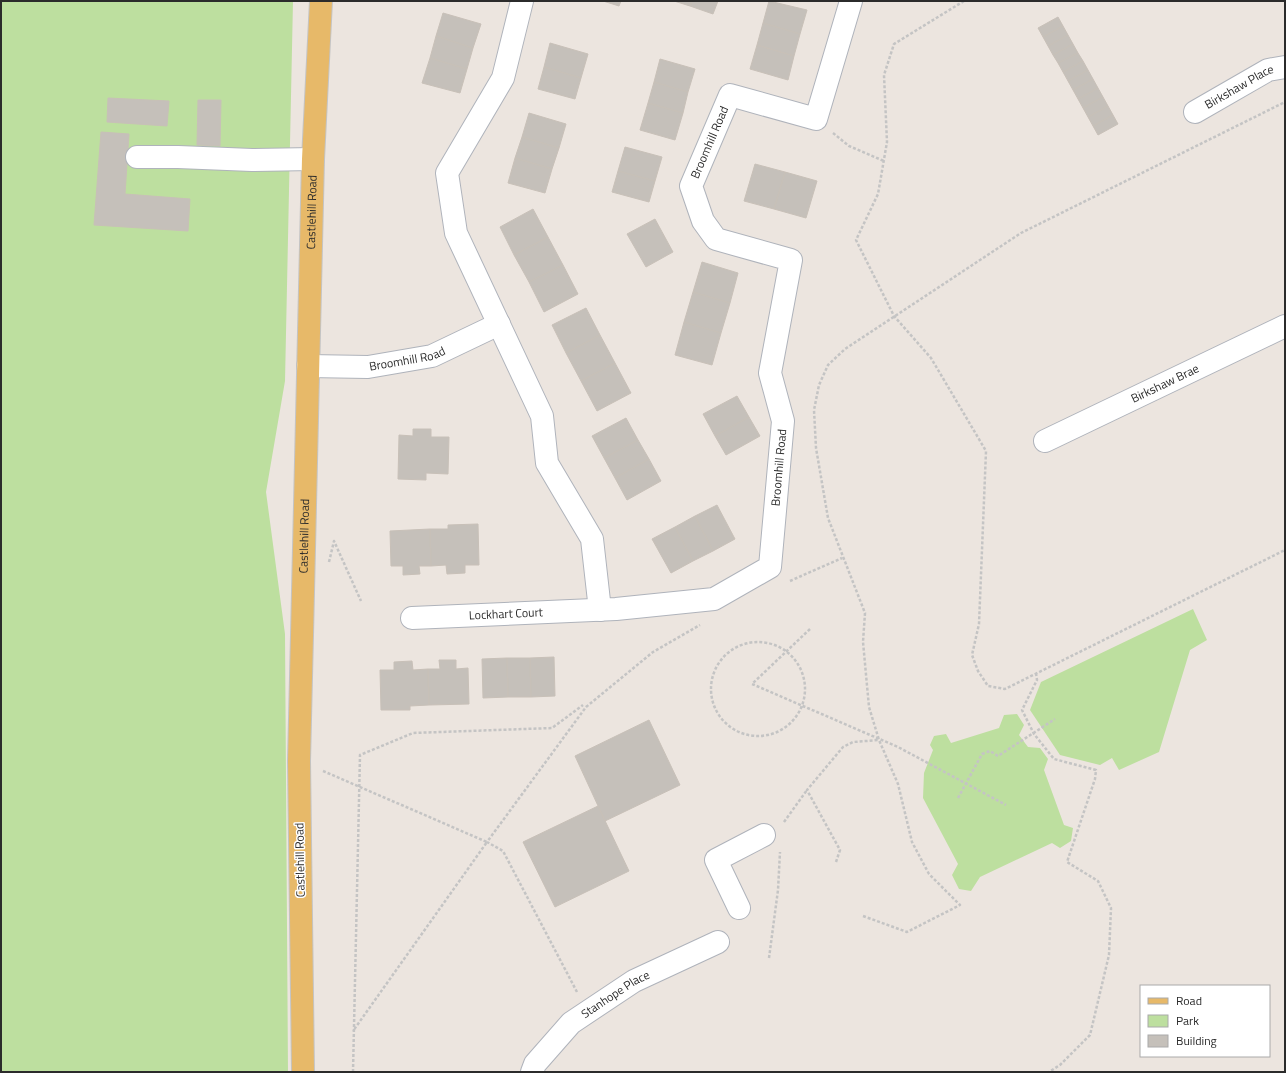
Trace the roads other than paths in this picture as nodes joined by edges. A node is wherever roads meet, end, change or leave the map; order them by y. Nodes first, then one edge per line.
1 (321, 1) edge
2 (522, 1) edge
3 (851, 1) edge
4 (1285, 67) edge
5 (1195, 112) dead end
6 (137, 157) dead end
7 (313, 159) junction
8 (499, 324) junction
9 (1285, 326) edge
10 (308, 366) junction
11 (1045, 441) dead end
12 (600, 610) junction
13 (412, 618) dead end
14 (773, 831) road end
15 (739, 908) dead end
16 (718, 942) dead end
17 (303, 1072) edge
18 (532, 1072) edge

1 - 7 main road, Castlehill Road
2 - 8 street
3 - 12 street, Broomhill Road
4 - 5 street, Birkshaw Place
6 - 7 street
7 - 10 main road, Castlehill Road
8 - 10 street, Broomhill Road
8 - 12 street
9 - 11 street, Birkshaw Brae
10 - 17 main road, Castlehill Road
12 - 13 street, Lockhart Court
14 - 15 street
16 - 18 street, Stanhope Place

